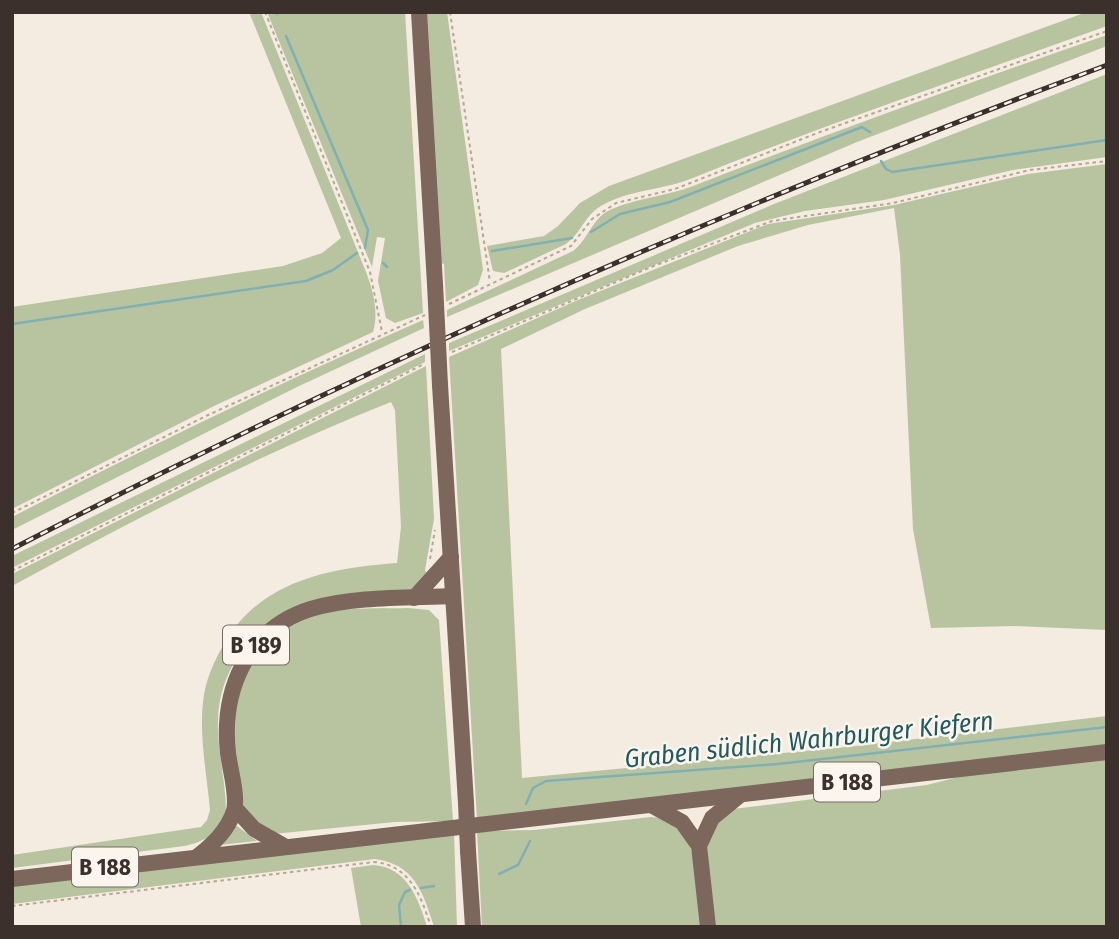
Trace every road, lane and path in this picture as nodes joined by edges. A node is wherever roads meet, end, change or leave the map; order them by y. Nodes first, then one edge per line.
1 (265, 12) edge
2 (419, 12) edge
3 (450, 12) edge
4 (1107, 31) edge
5 (1107, 161) edge
6 (893, 203) dead end
7 (491, 284) junction
8 (444, 307) dead end
9 (432, 312) dead end
10 (383, 333) junction
11 (12, 513) edge
12 (451, 556) junction
13 (453, 596) junction
14 (414, 598) junction
15 (1107, 752) edge
16 (741, 794) junction
17 (651, 804) junction
18 (235, 808) junction
19 (284, 846) junction
20 (699, 846) junction
21 (197, 856) junction
22 (12, 879) edge
23 (12, 906) edge
24 (431, 927) edge
25 (473, 927) edge
26 (708, 927) edge

1 - 10 path
2 - 12 main road, bridge
3 - 7 path
4 - 7 path
5 - 6 path
7 - 8 path
9 - 10 path
10 - 11 path
12 - 13 main road
12 - 14 main road
13 - 14 main road, B 189
13 - 25 main road, bridge
14 - 18 main road, B 189
15 - 16 main road, B 188
16 - 17 main road
16 - 20 main road
17 - 19 main road, B 188
17 - 20 main road
18 - 19 main road
18 - 21 main road
19 - 21 main road, B 188
20 - 26 main road
21 - 22 main road, B 188
23 - 24 path

